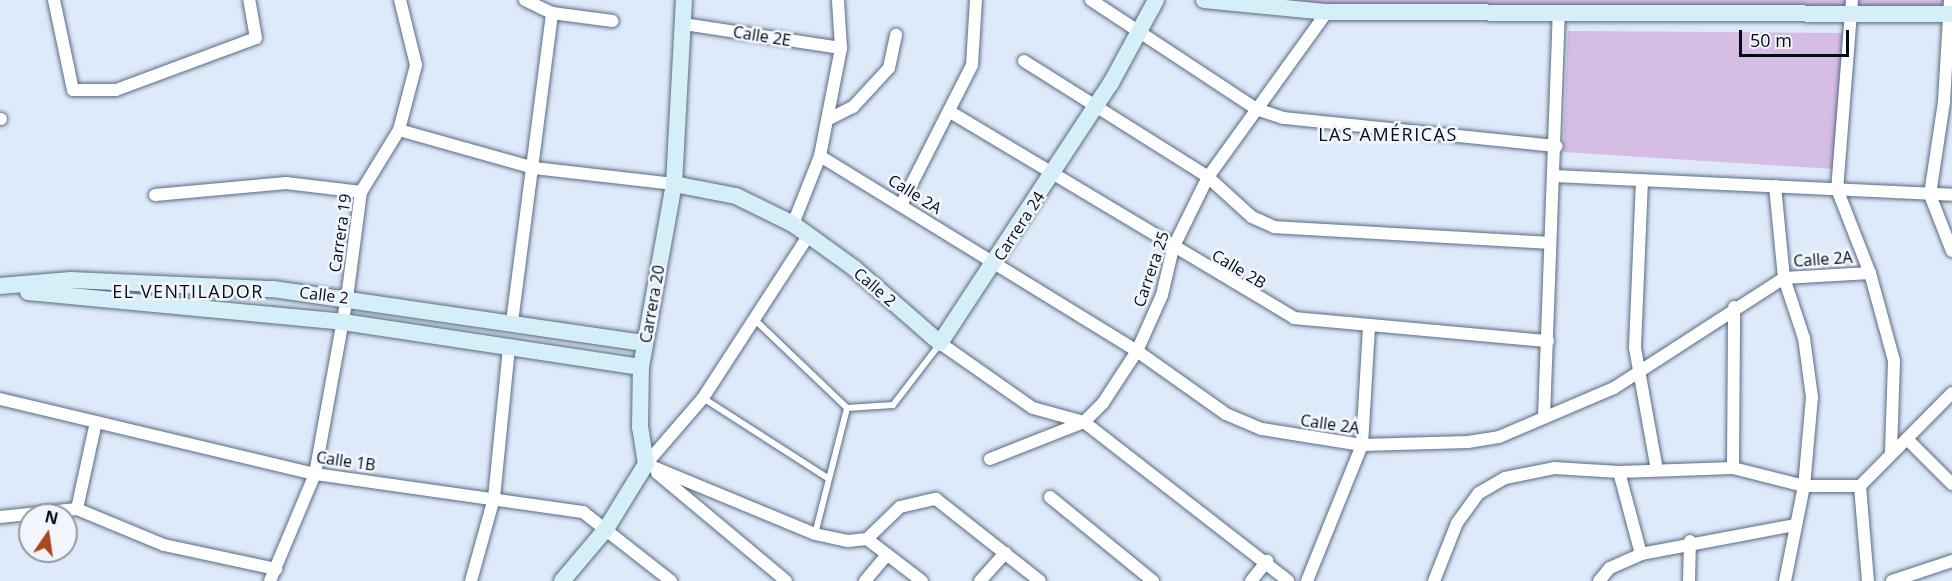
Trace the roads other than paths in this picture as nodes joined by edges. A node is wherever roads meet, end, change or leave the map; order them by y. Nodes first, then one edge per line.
1 (54, 0) edge
2 (249, 0) edge
3 (400, 0) edge
4 (525, 0) edge
5 (684, 0) edge
6 (838, 0) edge
7 (976, 0) edge
8 (1091, 0) edge
9 (1156, 0) edge
10 (1204, 0) edge
11 (1852, 6) edge
12 (1951, 10) edge
13 (1327, 12) junction
14 (552, 13) junction
15 (1559, 13) junction
16 (612, 21) dead end
17 (684, 24) junction
18 (1137, 30) junction
19 (896, 35) dead end
20 (840, 48) junction
21 (1024, 61) dead end
22 (1948, 102) edge
23 (1098, 105) junction
24 (1256, 109) junction
25 (952, 112) junction
26 (827, 120) junction
27 (399, 129) junction
28 (1557, 146) junction
29 (820, 156) junction
30 (534, 168) junction
31 (1054, 173) junction
32 (1555, 176) junction
33 (1208, 177) junction
34 (1642, 180) junction
35 (674, 184) junction
36 (1775, 186) junction
37 (1837, 189) junction
38 (361, 192) junction
39 (155, 195) dead end
40 (1930, 195) junction
41 (1952, 195) edge
42 (901, 205) junction
43 (793, 224) junction
44 (808, 235) junction
45 (1550, 243) junction
46 (1173, 248) junction
47 (1952, 251) edge
48 (994, 264) junction
49 (1870, 273) junction
50 (1784, 278) junction
51 (0, 287) edge
52 (347, 298) junction
53 (1734, 306) junction
54 (752, 316) junction
55 (343, 322) junction
56 (512, 322) junction
57 (1369, 327) junction
58 (1548, 341) junction
59 (645, 343) junction
60 (940, 343) junction
61 (508, 347) junction
62 (1137, 351) junction
63 (641, 368) junction
64 (1639, 372) junction
65 (1952, 393) edge
66 (703, 398) junction
67 (0, 399) edge
68 (847, 408) junction
69 (1544, 417) junction
70 (96, 422) junction
71 (1084, 422) junction
72 (1907, 439) junction
73 (1362, 446) junction
74 (1891, 452) junction
75 (990, 459) dead end
76 (646, 465) junction
77 (1732, 468) junction
78 (1657, 470) junction
79 (1619, 472) junction
80 (315, 474) junction
81 (826, 477) junction
82 (1950, 478) edge
83 (1804, 486) junction
84 (1860, 486) junction
85 (1050, 497) dead end
86 (494, 498) junction
87 (78, 504) edge
88 (78, 509) edge
89 (18, 515) edge
90 (0, 517) edge
91 (1794, 525) junction
92 (606, 529) junction
93 (814, 534) junction
94 (867, 539) junction
95 (1690, 541) junction
96 (1005, 553) junction
97 (1641, 554) junction
98 (887, 555) junction
99 (1267, 561) junction
100 (1952, 561) edge
101 (273, 575) edge
102 (783, 580) edge
103 (471, 581) edge
104 (562, 581) edge
105 (671, 581) edge
106 (865, 581) edge
107 (922, 581) edge
108 (980, 581) edge
109 (1040, 581) edge
110 (1153, 581) edge
111 (1251, 581) edge
112 (1288, 581) edge
113 (1307, 581) edge
114 (1434, 581) edge
115 (1599, 581) edge
116 (1689, 581) edge
117 (1785, 581) edge
118 (1868, 581) edge
119 (1892, 581) edge

1 - 2 street
3 - 27 street, Carrera 19
4 - 14 street
5 - 17 street, Carrera 20
6 - 20 street
7 - 25 street
8 - 18 street
9 - 18 street, Carrera 24
10 - 13 street
11 - 12 street
11 - 15 street
11 - 37 street
12 - 22 street
13 - 15 street
13 - 24 street, Carrera 25
14 - 16 street
14 - 30 street
15 - 28 street
17 - 20 street, Calle 2E
17 - 35 street, Carrera 20
18 - 23 street, Carrera 24
18 - 24 street
19 - 26 street
20 - 26 street
21 - 23 street
22 - 40 street
23 - 31 street, Carrera 24
23 - 33 street
24 - 28 street
24 - 33 street, Carrera 25
25 - 31 street, Calle 2B
25 - 42 street
26 - 29 street
27 - 30 street, Calle 2
27 - 38 street, Carrera 19
28 - 32 street
29 - 42 street, Calle 2A
29 - 43 street
30 - 35 street, Calle 2
30 - 56 street
31 - 46 street, Calle 2B
31 - 48 street, Carrera 24
32 - 34 street
32 - 45 street
33 - 45 street
33 - 46 street, Carrera 25
34 - 36 street
34 - 64 street
35 - 43 street, Calle 2
35 - 59 street, Carrera 20
36 - 37 street
36 - 50 street
37 - 40 street
37 - 49 street
38 - 39 street
38 - 52 street, Carrera 19
40 - 41 street
40 - 47 street
42 - 48 street, Calle 2A
43 - 44 street, Calle 2
44 - 54 street
44 - 60 street, Calle 2
45 - 58 street
46 - 57 street, Calle 2B
46 - 62 street, Carrera 25
48 - 60 street, Carrera 24
48 - 62 street, Calle 2A
49 - 50 street, Calle 2A
49 - 74 street
50 - 53 street, Calle 2A
50 - 83 street
51 - 52 street, Calle 2
51 - 55 street, Calle 2
52 - 55 street, Carrera 19
52 - 56 street, Calle 2
53 - 64 street, Calle 2A
53 - 77 street
54 - 66 street
54 - 68 lane
55 - 61 street, Calle 2
55 - 80 street, Carrera 19
56 - 59 street, Calle 2
57 - 58 street, Calle 2B
57 - 73 street
58 - 69 street
59 - 63 street, Carrera 20
60 - 68 lane, Carrera 24
60 - 71 street, Calle 2
61 - 63 street, Calle 2
61 - 86 street
62 - 71 street, Carrera 25
62 - 73 street, Calle 2A
63 - 76 street, Carrera 20
64 - 69 street, Calle 2A
64 - 78 street
65 - 72 street
66 - 76 street
66 - 81 lane
67 - 70 street, Calle 1B
68 - 81 lane
69 - 73 street, Calle 2A
70 - 80 street, Calle 1B
70 - 87 street
71 - 75 street, Carrera 25
71 - 99 street, Calle 2
72 - 74 street
72 - 82 street
73 - 113 street
74 - 84 street
76 - 92 street
76 - 93 street
76 - 102 street
77 - 78 street
77 - 83 street
78 - 79 street
79 - 97 street
79 - 114 street
80 - 86 street, Calle 1B
80 - 101 street, Carrera 19
81 - 93 lane
83 - 84 street
83 - 91 street
84 - 118 street
85 - 110 street
86 - 92 street, Calle 1B
86 - 103 street
88 - 101 street
89 - 90 street
91 - 95 street
91 - 117 street
92 - 104 street
92 - 105 street, Calle 1B
93 - 94 street
94 - 96 street
94 - 98 street
95 - 97 street
95 - 116 street
96 - 108 street
96 - 109 street
97 - 115 street
98 - 106 street
98 - 107 street
99 - 111 street
99 - 112 street, Calle 2
100 - 119 street

